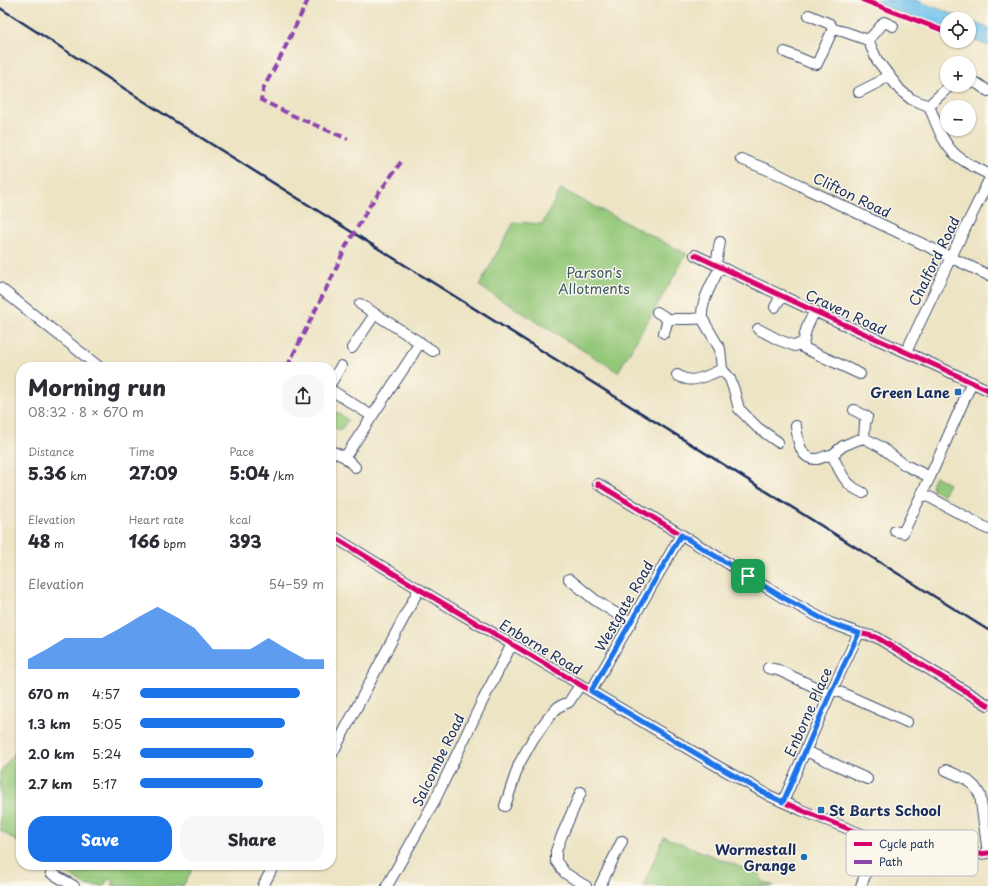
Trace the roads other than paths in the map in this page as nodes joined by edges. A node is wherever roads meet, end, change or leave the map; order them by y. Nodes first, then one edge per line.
1 (809, 15) dead end
2 (893, 26) dead end
3 (833, 29) junction
4 (868, 40) junction
5 (785, 52) dead end
6 (889, 74) junction
7 (976, 83) edge
8 (858, 91) dead end
9 (988, 91) edge
10 (945, 92) edge
11 (929, 106) junction
12 (741, 159) dead end
13 (988, 174) edge
14 (988, 182) edge
15 (720, 242) dead end
16 (695, 255) dead end
17 (951, 257) junction
18 (718, 265) junction
19 (988, 275) edge
20 (0, 288) edge
21 (782, 295) junction
22 (360, 304) dead end
23 (775, 307) dead end
24 (815, 311) junction
25 (657, 312) dead end
26 (375, 314) junction
27 (702, 318) junction
28 (668, 319) junction
29 (758, 329) dead end
30 (664, 333) dead end
31 (420, 342) junction
32 (796, 347) junction
33 (352, 348) dead end
34 (433, 351) dead end
35 (906, 352) junction
36 (93, 362) edge
37 (341, 366) dead end
38 (722, 369) junction
39 (336, 374) edge
40 (860, 374) dead end
41 (677, 375) dead end
42 (972, 382) junction
43 (988, 390) edge
44 (336, 393) edge
45 (854, 410) dead end
46 (372, 416) junction
47 (796, 426) dead end
48 (864, 438) junction
49 (778, 442) dead end
50 (336, 453) edge
51 (832, 455) junction
52 (345, 457) junction
53 (355, 467) dead end
54 (930, 477) junction
55 (598, 484) dead end
56 (863, 492) dead end
57 (922, 493) junction
58 (988, 530) edge
59 (895, 531) dead end
60 (681, 535) junction
61 (336, 538) edge
62 (569, 579) dead end
63 (419, 589) junction
64 (631, 623) junction
65 (859, 633) junction
66 (512, 644) junction
67 (768, 668) dead end
68 (580, 685) junction
69 (591, 691) junction
70 (832, 692) junction
71 (988, 706) edge
72 (907, 722) dead end
73 (336, 747) edge
74 (806, 751) junction
75 (946, 770) dead end
76 (866, 779) dead end
77 (581, 792) dead end
78 (783, 802) junction
79 (505, 806) dead end
80 (854, 830) edge
81 (622, 842) dead end
82 (988, 853) edge
83 (978, 854) edge
84 (271, 870) edge
85 (51, 873) dead end
86 (865, 876) edge
87 (74, 886) edge
88 (263, 886) edge
89 (387, 886) edge
90 (586, 886) edge
91 (600, 886) edge
92 (861, 886) edge

1 - 3 street
2 - 4 street
3 - 4 street
3 - 5 street
4 - 6 street
6 - 8 street
6 - 11 street
7 - 9 street
10 - 11 street
11 - 13 street
12 - 17 street, Clifton Road
14 - 17 street, Chalford Road
15 - 18 street
16 - 18 street, Craven Road
17 - 19 street, Clifton Road
17 - 35 street, Chalford Road
18 - 21 street, Craven Road
18 - 27 street
20 - 36 street
21 - 23 street
21 - 24 street, Craven Road
22 - 26 street
24 - 32 street
24 - 35 street, Craven Road
25 - 28 street
26 - 31 street
26 - 33 street
27 - 28 street
27 - 38 street
28 - 30 street
29 - 32 street
31 - 34 street
31 - 46 street
32 - 40 street
35 - 42 street, Craven Road
37 - 39 street
38 - 41 street
38 - 49 street
42 - 43 street, Craven Road
42 - 54 street
44 - 46 street
45 - 48 street
46 - 52 street
47 - 51 street
48 - 51 street
48 - 54 street
50 - 52 street
51 - 56 street
52 - 53 street
54 - 57 street
55 - 60 street
57 - 58 street
57 - 59 street
60 - 64 street, Westgate Road
60 - 65 street
61 - 63 street, Enborne Road
62 - 64 street
63 - 66 street, Enborne Road
63 - 73 street
64 - 69 street, Westgate Road
65 - 70 street, Enborne Place
65 - 71 street
66 - 68 street, Enborne Road
66 - 89 street, Salcombe Road
67 - 70 street
68 - 69 street, Enborne Road
68 - 79 street
69 - 78 street, Enborne Road
70 - 72 street
70 - 74 street, Enborne Place
74 - 76 street
74 - 78 street, Enborne Place
75 - 82 street, Enborne Road
77 - 90 street
78 - 80 street, Enborne Road
81 - 91 street
82 - 83 street, Enborne Road
84 - 88 street
85 - 87 street
86 - 92 street

